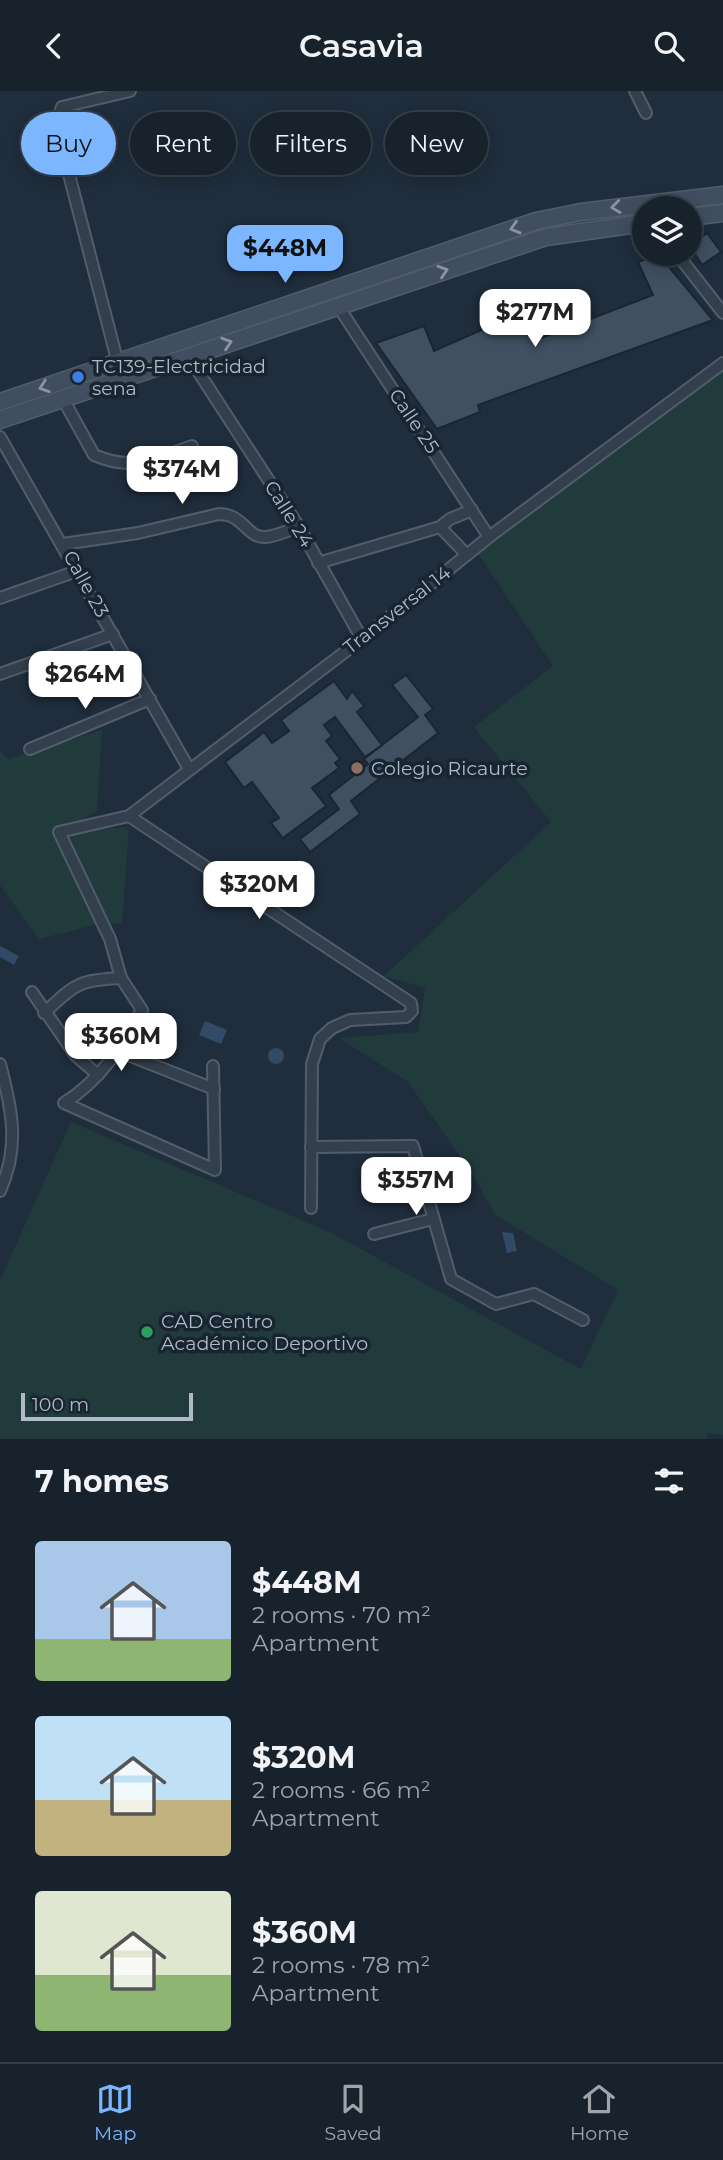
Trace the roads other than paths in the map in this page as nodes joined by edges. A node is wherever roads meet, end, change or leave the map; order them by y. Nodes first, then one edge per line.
1 (130, 91) edge
2 (635, 91) edge
3 (646, 113) dead end
4 (723, 195) edge
5 (702, 198) edge
6 (632, 208) edge
7 (723, 213) edge
8 (702, 216) edge
9 (632, 225) edge
10 (686, 266) edge
11 (338, 306) junction
12 (723, 313) edge
13 (188, 356) junction
14 (117, 362) junction
15 (723, 363) edge
16 (122, 379) junction
17 (63, 399) junction
18 (0, 402) edge
19 (0, 420) edge
20 (0, 437) edge
21 (192, 446) dead end
22 (472, 510) junction
23 (299, 527) junction
24 (440, 527) junction
25 (489, 537) junction
26 (63, 544) junction
27 (467, 555) junction
28 (318, 563) junction
29 (78, 571) junction
30 (0, 598) edge
31 (113, 634) junction
32 (362, 639) junction
33 (0, 674) edge
34 (150, 699) junction
35 (30, 749) dead end
36 (189, 769) junction
37 (129, 816) junction
38 (121, 978) junction
39 (32, 992) dead end
40 (44, 1013) junction
41 (118, 1051) junction
42 (0, 1064) edge
43 (213, 1066) dead end
44 (99, 1075) junction
45 (214, 1089) junction
46 (311, 1147) junction
47 (0, 1191) edge
48 (311, 1209) dead end
49 (433, 1219) junction
50 (374, 1234) dead end
51 (583, 1320) dead end

1 - 14 street
2 - 3 street
4 - 5 main road
6 -> 14 main road
7 - 8 main road
11 -> 9 main road
10 - 12 street
13 -> 11 main road
11 - 22 street, Calle 25
13 - 16 main road
13 - 23 street, Calle 24
14 - 16 street
14 -> 18 main road
15 - 25 street, Transversal 14
16 - 17 main road
17 - 19 main road
17 - 21 street
20 - 26 street, Calle 23
22 - 24 street
22 - 25 street, Calle 25
23 - 26 street
23 - 28 street, Calle 24
24 - 27 street
24 - 28 street
25 - 27 street, Transversal 14
26 - 29 street, Calle 23
27 - 32 street, Transversal 14
28 - 32 street, Calle 24
29 - 30 street
29 - 31 street, Calle 23
31 - 33 street
31 - 34 street, Calle 23
32 - 36 street, Transversal 14
34 - 35 street
34 - 36 street, Calle 23
36 - 37 street, Transversal 14
37 - 38 street, Transversal 14
37 - 46 street
38 - 40 street
38 - 41 street
39 - 40 street
40 - 44 street
41 - 44 street
41 - 45 street
42 - 47 street
43 - 45 street
44 - 45 street
46 - 48 street
46 - 49 street
49 - 50 street
49 - 51 street

